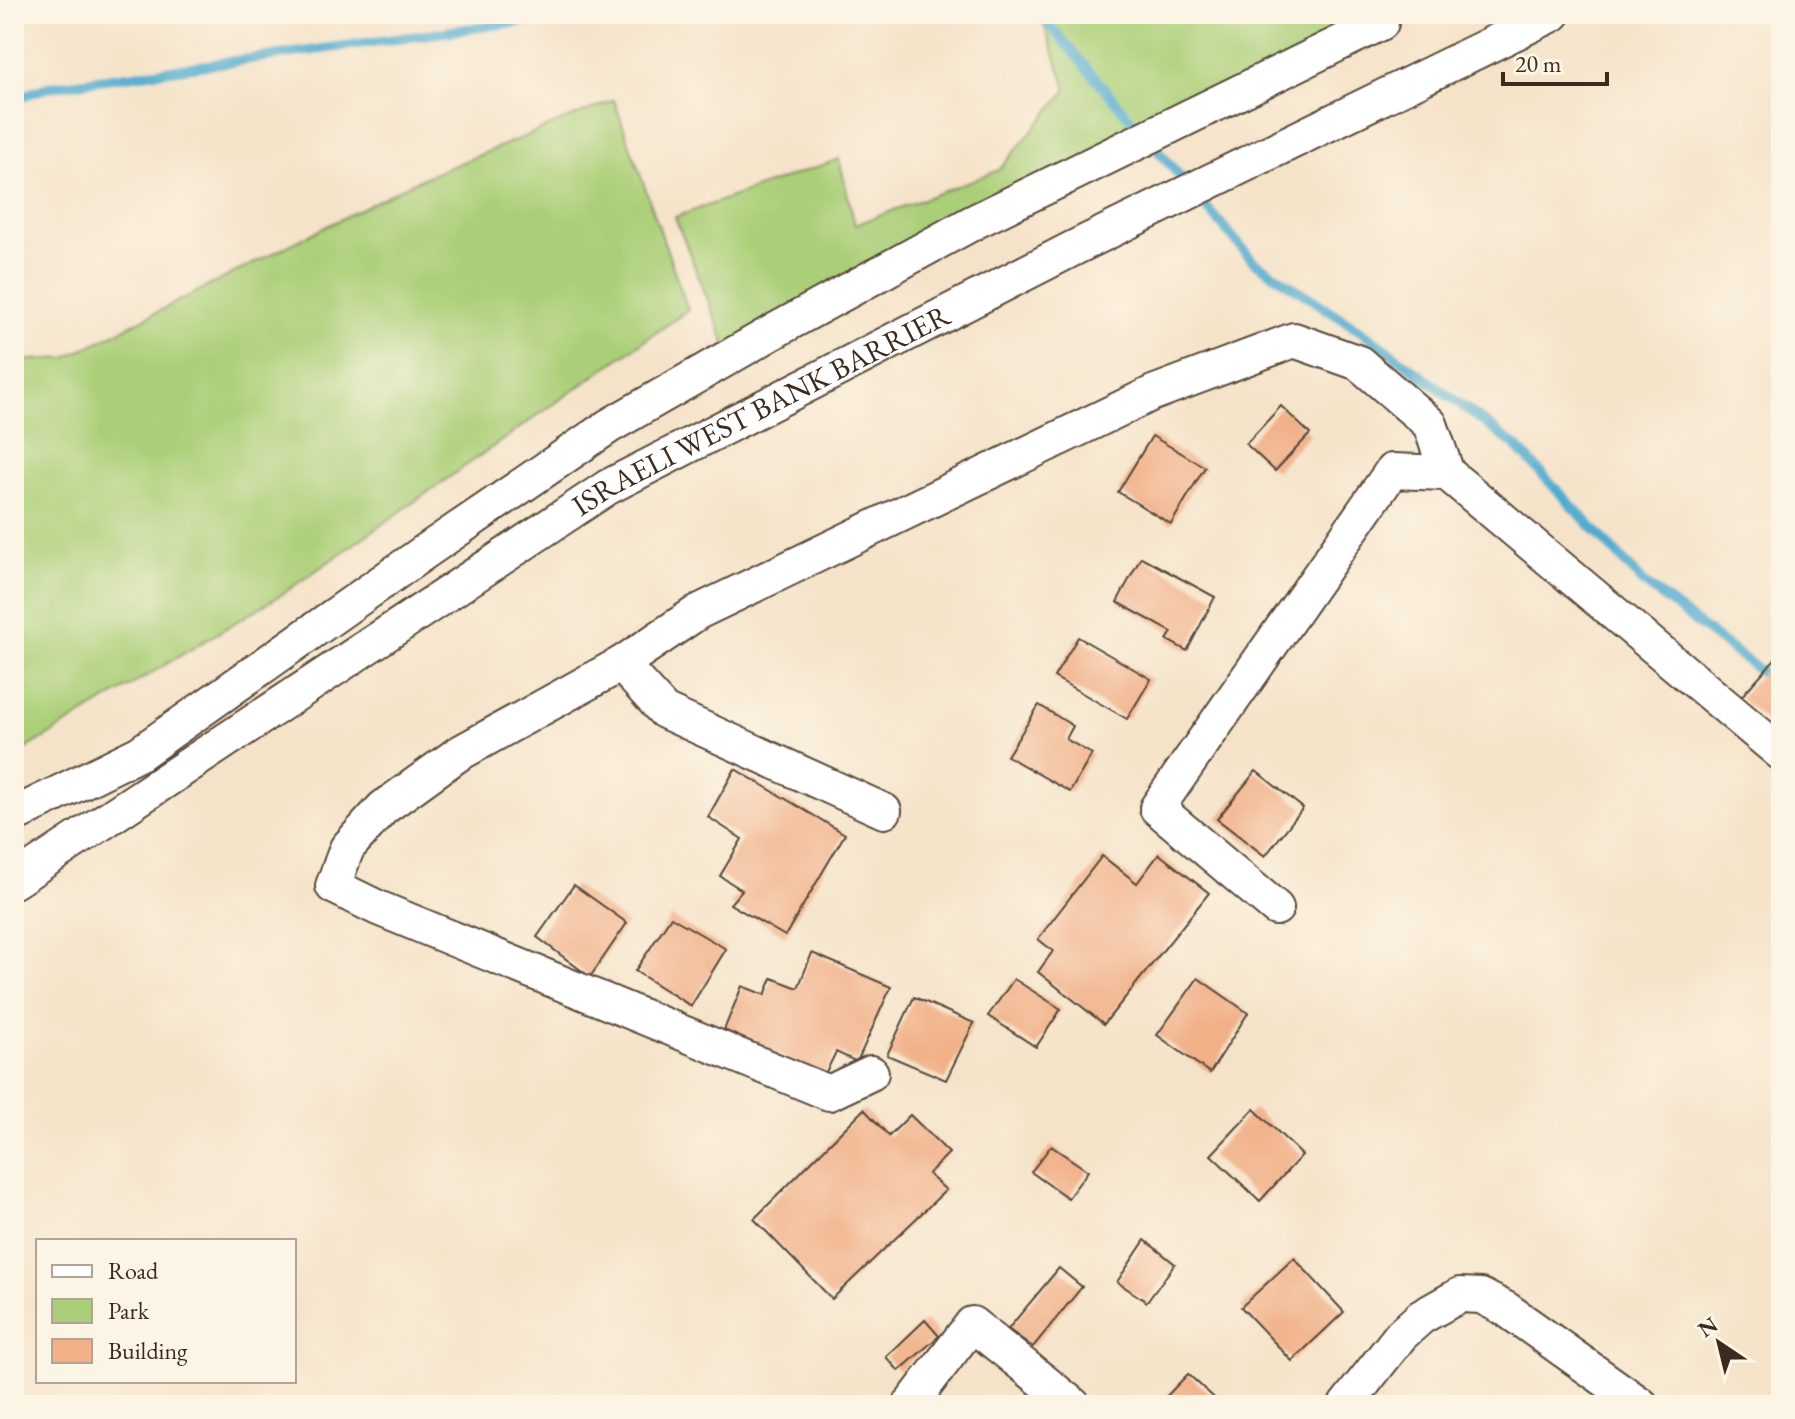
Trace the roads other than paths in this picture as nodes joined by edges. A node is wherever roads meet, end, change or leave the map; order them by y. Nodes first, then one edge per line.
1 (1553, 14) edge
2 (1387, 17) edge
3 (1447, 473) junction
4 (621, 664) junction
5 (1781, 753) edge
6 (884, 811) dead end
7 (14, 815) edge
8 (14, 881) edge
9 (1276, 908) dead end
10 (871, 1073) dead end
11 (910, 1405) edge
12 (1073, 1405) edge
13 (1346, 1405) edge
14 (1641, 1405) edge

1 - 8 street, ISRAELI WEST BANK BARRIER
2 - 7 street
3 - 4 street
3 - 5 street
3 - 9 street
4 - 6 street
4 - 10 street
11 - 12 street
13 - 14 street

